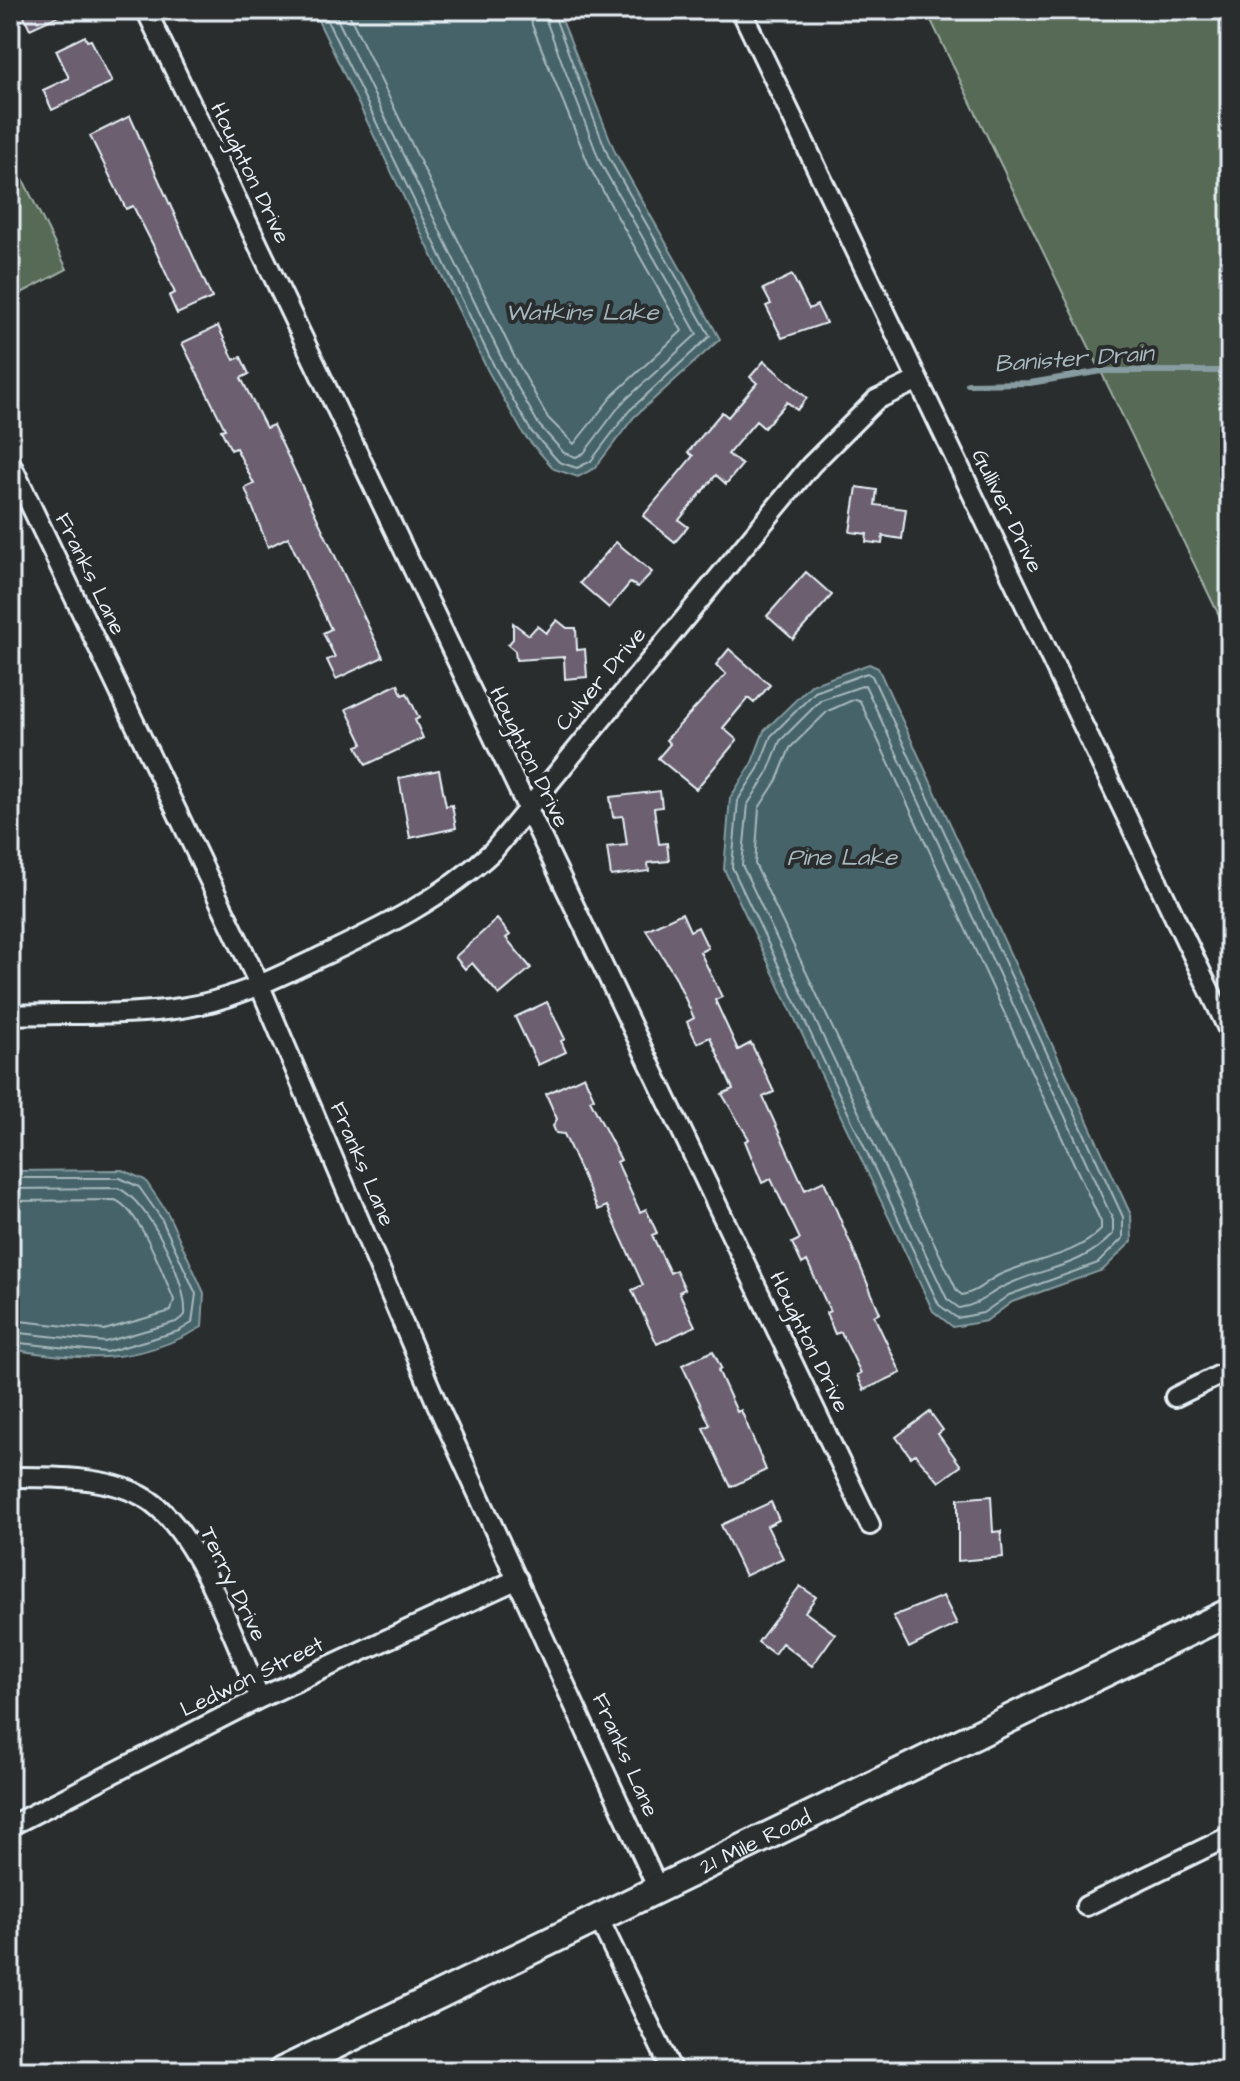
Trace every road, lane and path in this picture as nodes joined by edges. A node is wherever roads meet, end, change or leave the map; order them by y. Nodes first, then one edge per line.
1 (146, 10) edge
2 (741, 10) edge
3 (918, 380) junction
4 (11, 470) edge
5 (526, 806) junction
6 (260, 986) junction
7 (10, 1015) edge
8 (1230, 1033) edge
9 (1230, 1370) edge
10 (1175, 1397) dead end
11 (10, 1477) edge
12 (870, 1525) dead end
13 (518, 1579) junction
14 (1230, 1612) edge
15 (260, 1698) junction
16 (10, 1826) edge
17 (1230, 1836) edge
18 (658, 1889) junction
19 (1086, 1906) dead end
20 (598, 1917) junction
21 (282, 2071) edge
22 (672, 2071) edge

1 - 5 street, Houghton Drive
2 - 3 street, Gulliver Drive
3 - 5 street, Culver Drive
3 - 8 street, Gulliver Drive
4 - 6 street, Franks Lane
5 - 6 street, Culver Drive
5 - 12 street, Houghton Drive
6 - 7 street, Culver Drive
6 - 13 street, Franks Lane
9 - 10 street
11 - 15 street, Terry Drive
13 - 15 street, Ledwon Street
13 - 18 street, Franks Lane
14 - 18 street, 21 Mile Road
15 - 16 street, Ledwon Street
17 - 19 street
18 - 20 street, 21 Mile Road
20 - 21 street, 21 Mile Road
20 - 22 street

